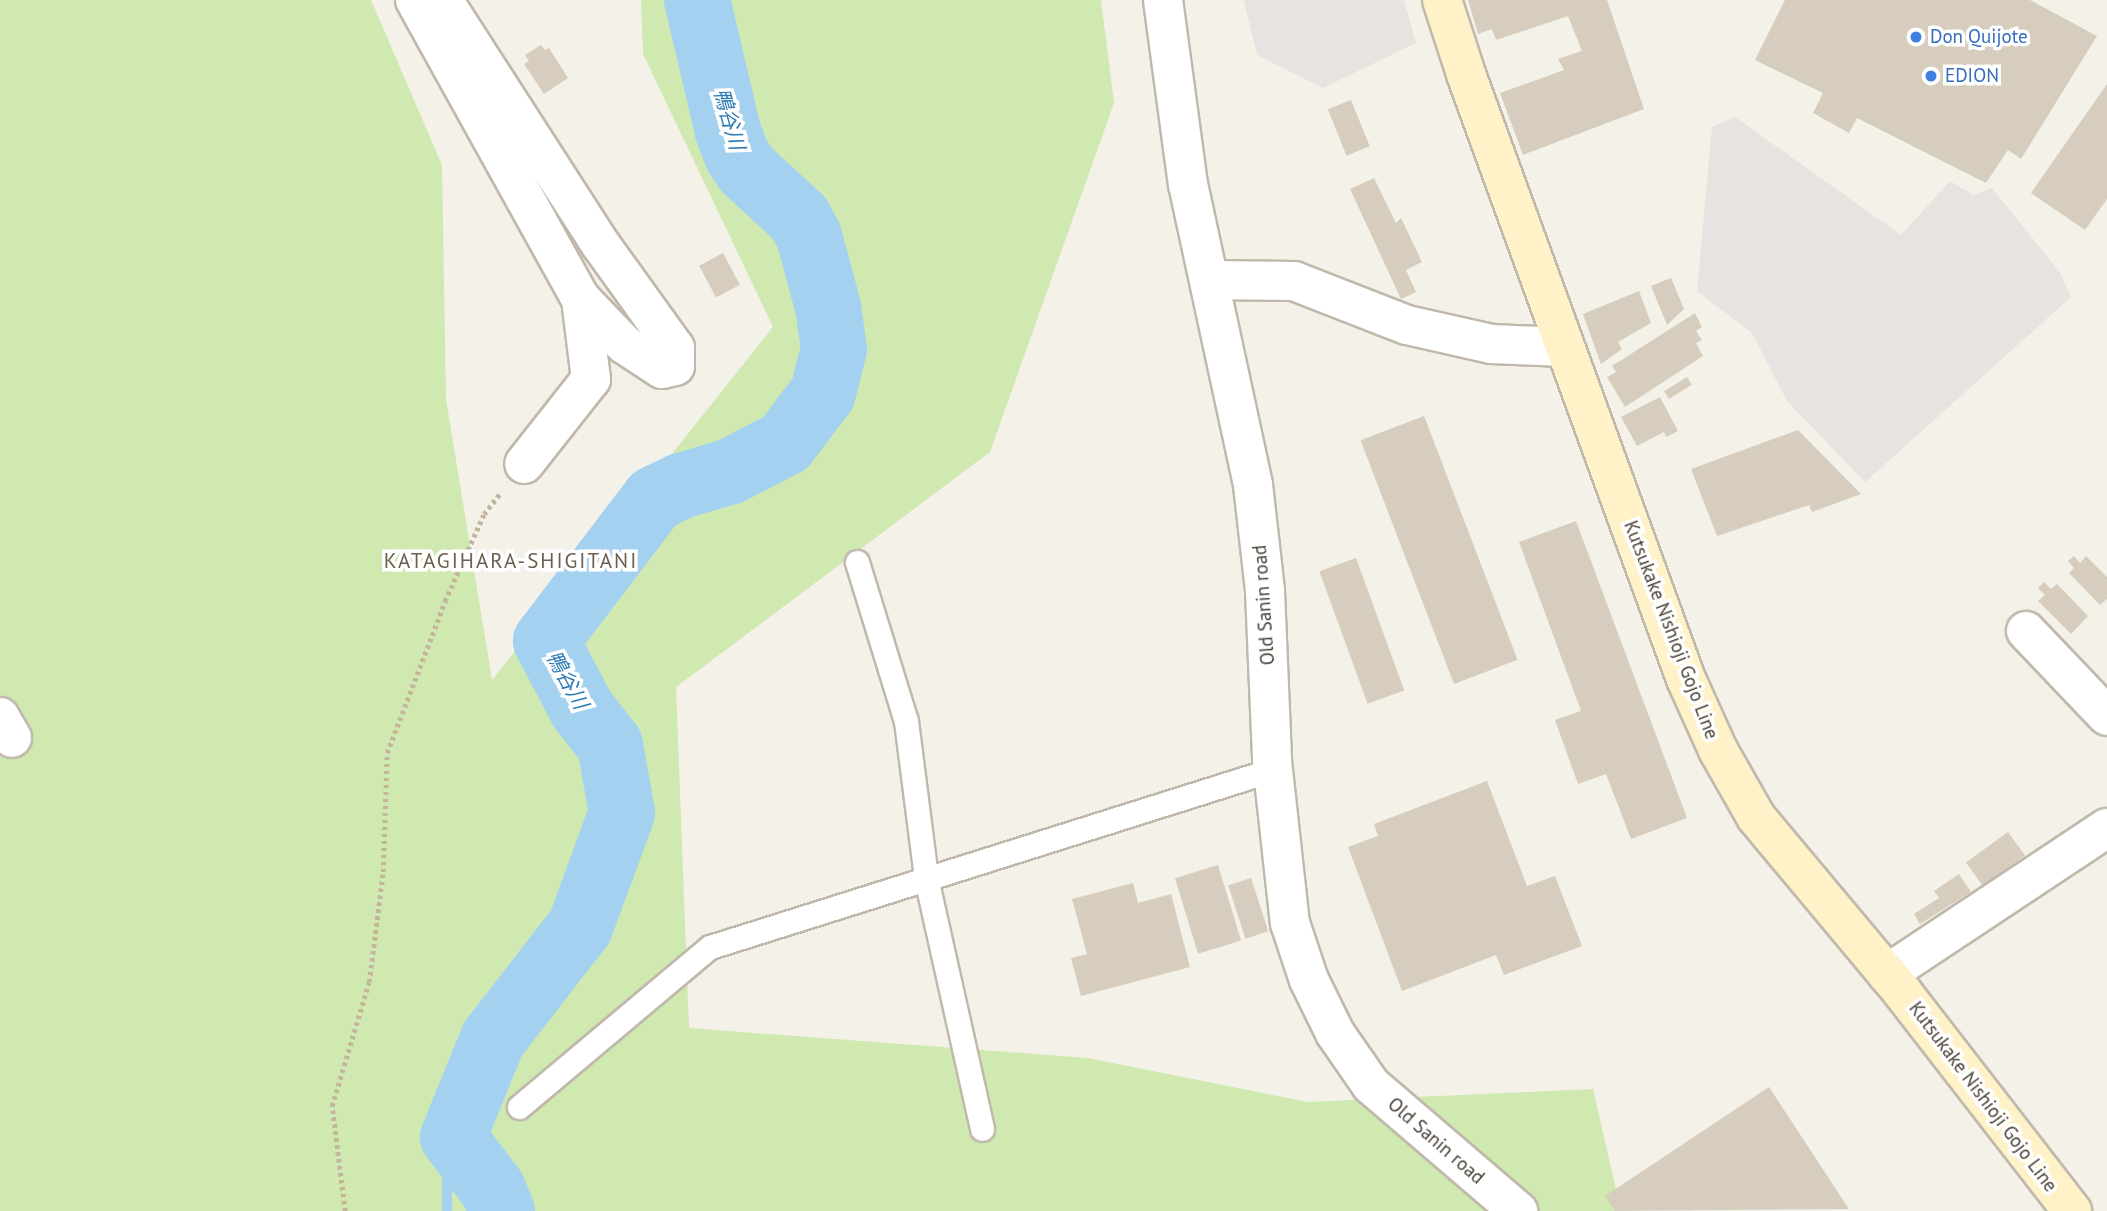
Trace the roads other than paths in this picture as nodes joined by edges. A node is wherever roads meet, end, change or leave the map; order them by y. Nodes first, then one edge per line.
1 (415, 0) edge
2 (443, 0) edge
3 (1163, 0) edge
4 (1442, 0) edge
5 (1210, 280) junction
6 (581, 299) junction
7 (1564, 347) junction
8 (524, 464) road end
9 (857, 562) dead end
10 (2026, 631) dead end
11 (2107, 716) edge
12 (1275, 769) junction
13 (2107, 828) edge
14 (926, 878) junction
15 (1887, 974) junction
16 (519, 1107) dead end
17 (982, 1129) dead end
18 (1518, 1211) edge
19 (2072, 1211) edge

1 - 6 street
2 - 6 street
3 - 5 street, Old Sanin road
4 - 7 main road, Kutsukake Nishioji Gojo Line
5 - 7 street
5 - 12 street, Old Sanin road
6 - 8 street
7 - 15 main road, Kutsukake Nishioji Gojo Line
9 - 14 lane
10 - 11 street
12 - 14 lane
12 - 18 street, Old Sanin road
13 - 15 street
14 - 16 lane
14 - 17 lane
15 - 19 main road, Kutsukake Nishioji Gojo Line

